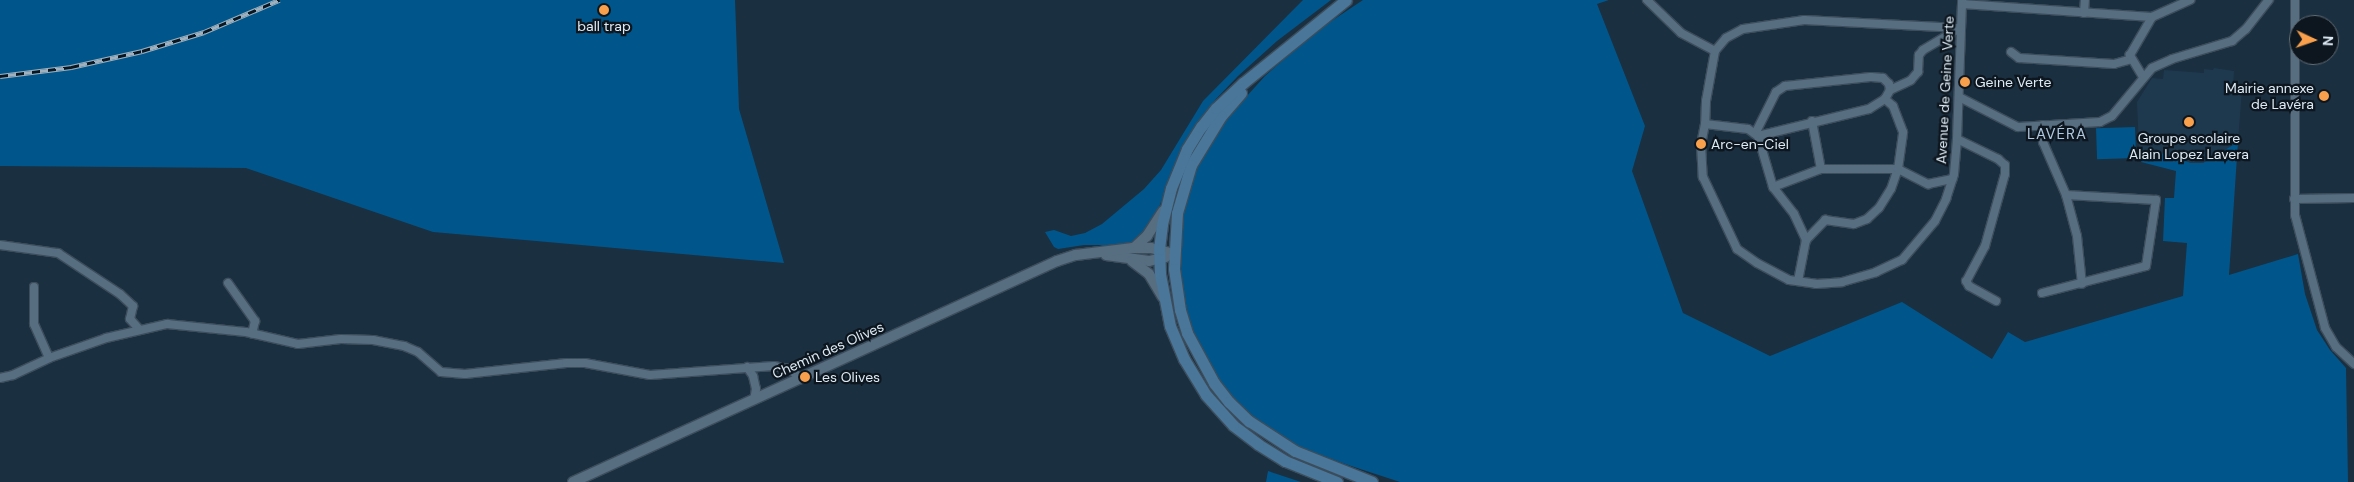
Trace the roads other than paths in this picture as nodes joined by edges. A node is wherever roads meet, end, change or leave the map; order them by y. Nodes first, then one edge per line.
1 (1346, 0) edge
2 (1647, 0) edge
3 (2085, 0) edge
4 (2190, 0) edge
5 (2269, 0) edge
6 (2295, 0) edge
7 (1962, 2) edge
8 (2084, 13) junction
9 (2152, 17) junction
10 (1960, 28) junction
11 (1715, 51) junction
12 (2011, 52) dead end
13 (2131, 59) junction
14 (1269, 61) junction
15 (2143, 77) junction
16 (1890, 90) junction
17 (1959, 97) junction
18 (1885, 100) junction
19 (1812, 121) junction
20 (1705, 124) junction
21 (2044, 125) junction
22 (1756, 135) junction
23 (1957, 139) junction
24 (1821, 169) junction
25 (1898, 169) junction
26 (1952, 179) junction
27 (1773, 187) junction
28 (2066, 195) junction
29 (2354, 198) edge
30 (2294, 199) junction
31 (1165, 208) junction
32 (1806, 240) junction
33 (0, 245) edge
34 (1133, 248) junction
35 (1098, 253) junction
36 (1159, 254) junction
37 (1173, 254) junction
38 (1129, 259) junction
39 (1798, 281) junction
40 (228, 283) dead end
41 (2082, 284) junction
42 (34, 287) dead end
43 (2042, 293) dead end
44 (1164, 299) junction
45 (1996, 301) dead end
46 (139, 329) junction
47 (252, 334) junction
48 (49, 358) junction
49 (2354, 364) edge
50 (747, 367) junction
51 (0, 378) edge
52 (801, 379) junction
53 (754, 400) junction
54 (573, 482) edge
55 (1337, 482) edge
56 (1372, 482) edge

1 - 14 main road
2 - 11 street
3 - 8 street
4 - 9 street
5 - 15 street
6 - 30 street
7 - 8 street
7 - 10 street, Avenue de Geine Verte
8 - 9 street
9 - 13 street
10 - 11 street
10 - 16 street
10 - 17 street, Avenue de Geine Verte
11 - 20 street, Avenue de Geine Verte
12 - 13 street
13 - 15 street
14 - 31 main road
14 - 37 main road
15 - 21 street
16 - 18 street
16 - 22 street
17 - 21 street
17 - 23 street, Avenue de Geine Verte
18 - 19 street
18 - 25 street
19 - 22 street
19 - 24 street
20 - 22 street
20 - 39 street, Avenue de Geine Verte
21 - 28 street
22 - 27 street
23 - 26 street, Avenue de Geine Verte
23 - 45 street
24 - 25 street
24 - 27 street
25 - 26 street
25 - 32 street
26 - 39 street, Avenue de Geine Verte
27 - 32 street
28 - 41 street
28 - 41 street
29 - 30 street
30 - 49 street
31 - 34 street
31 - 36 main road
32 - 39 street
33 - 46 street
34 - 35 street, Chemin des Olives
34 - 36 street, Chemin des Olives
35 - 38 street, Chemin des Olives
35 - 52 street, Chemin des Olives
36 - 37 street, Chemin des Olives
36 - 38 street, Chemin des Olives
36 - 44 main road
37 - 56 main road
38 - 44 street
40 - 47 street
41 - 43 street
42 - 48 street
44 - 55 main road
46 - 47 street
46 - 48 street
47 - 50 street
48 - 51 street
50 - 52 street
50 - 53 street
52 - 53 street, Chemin des Olives
53 - 54 street, Chemin des Olives

